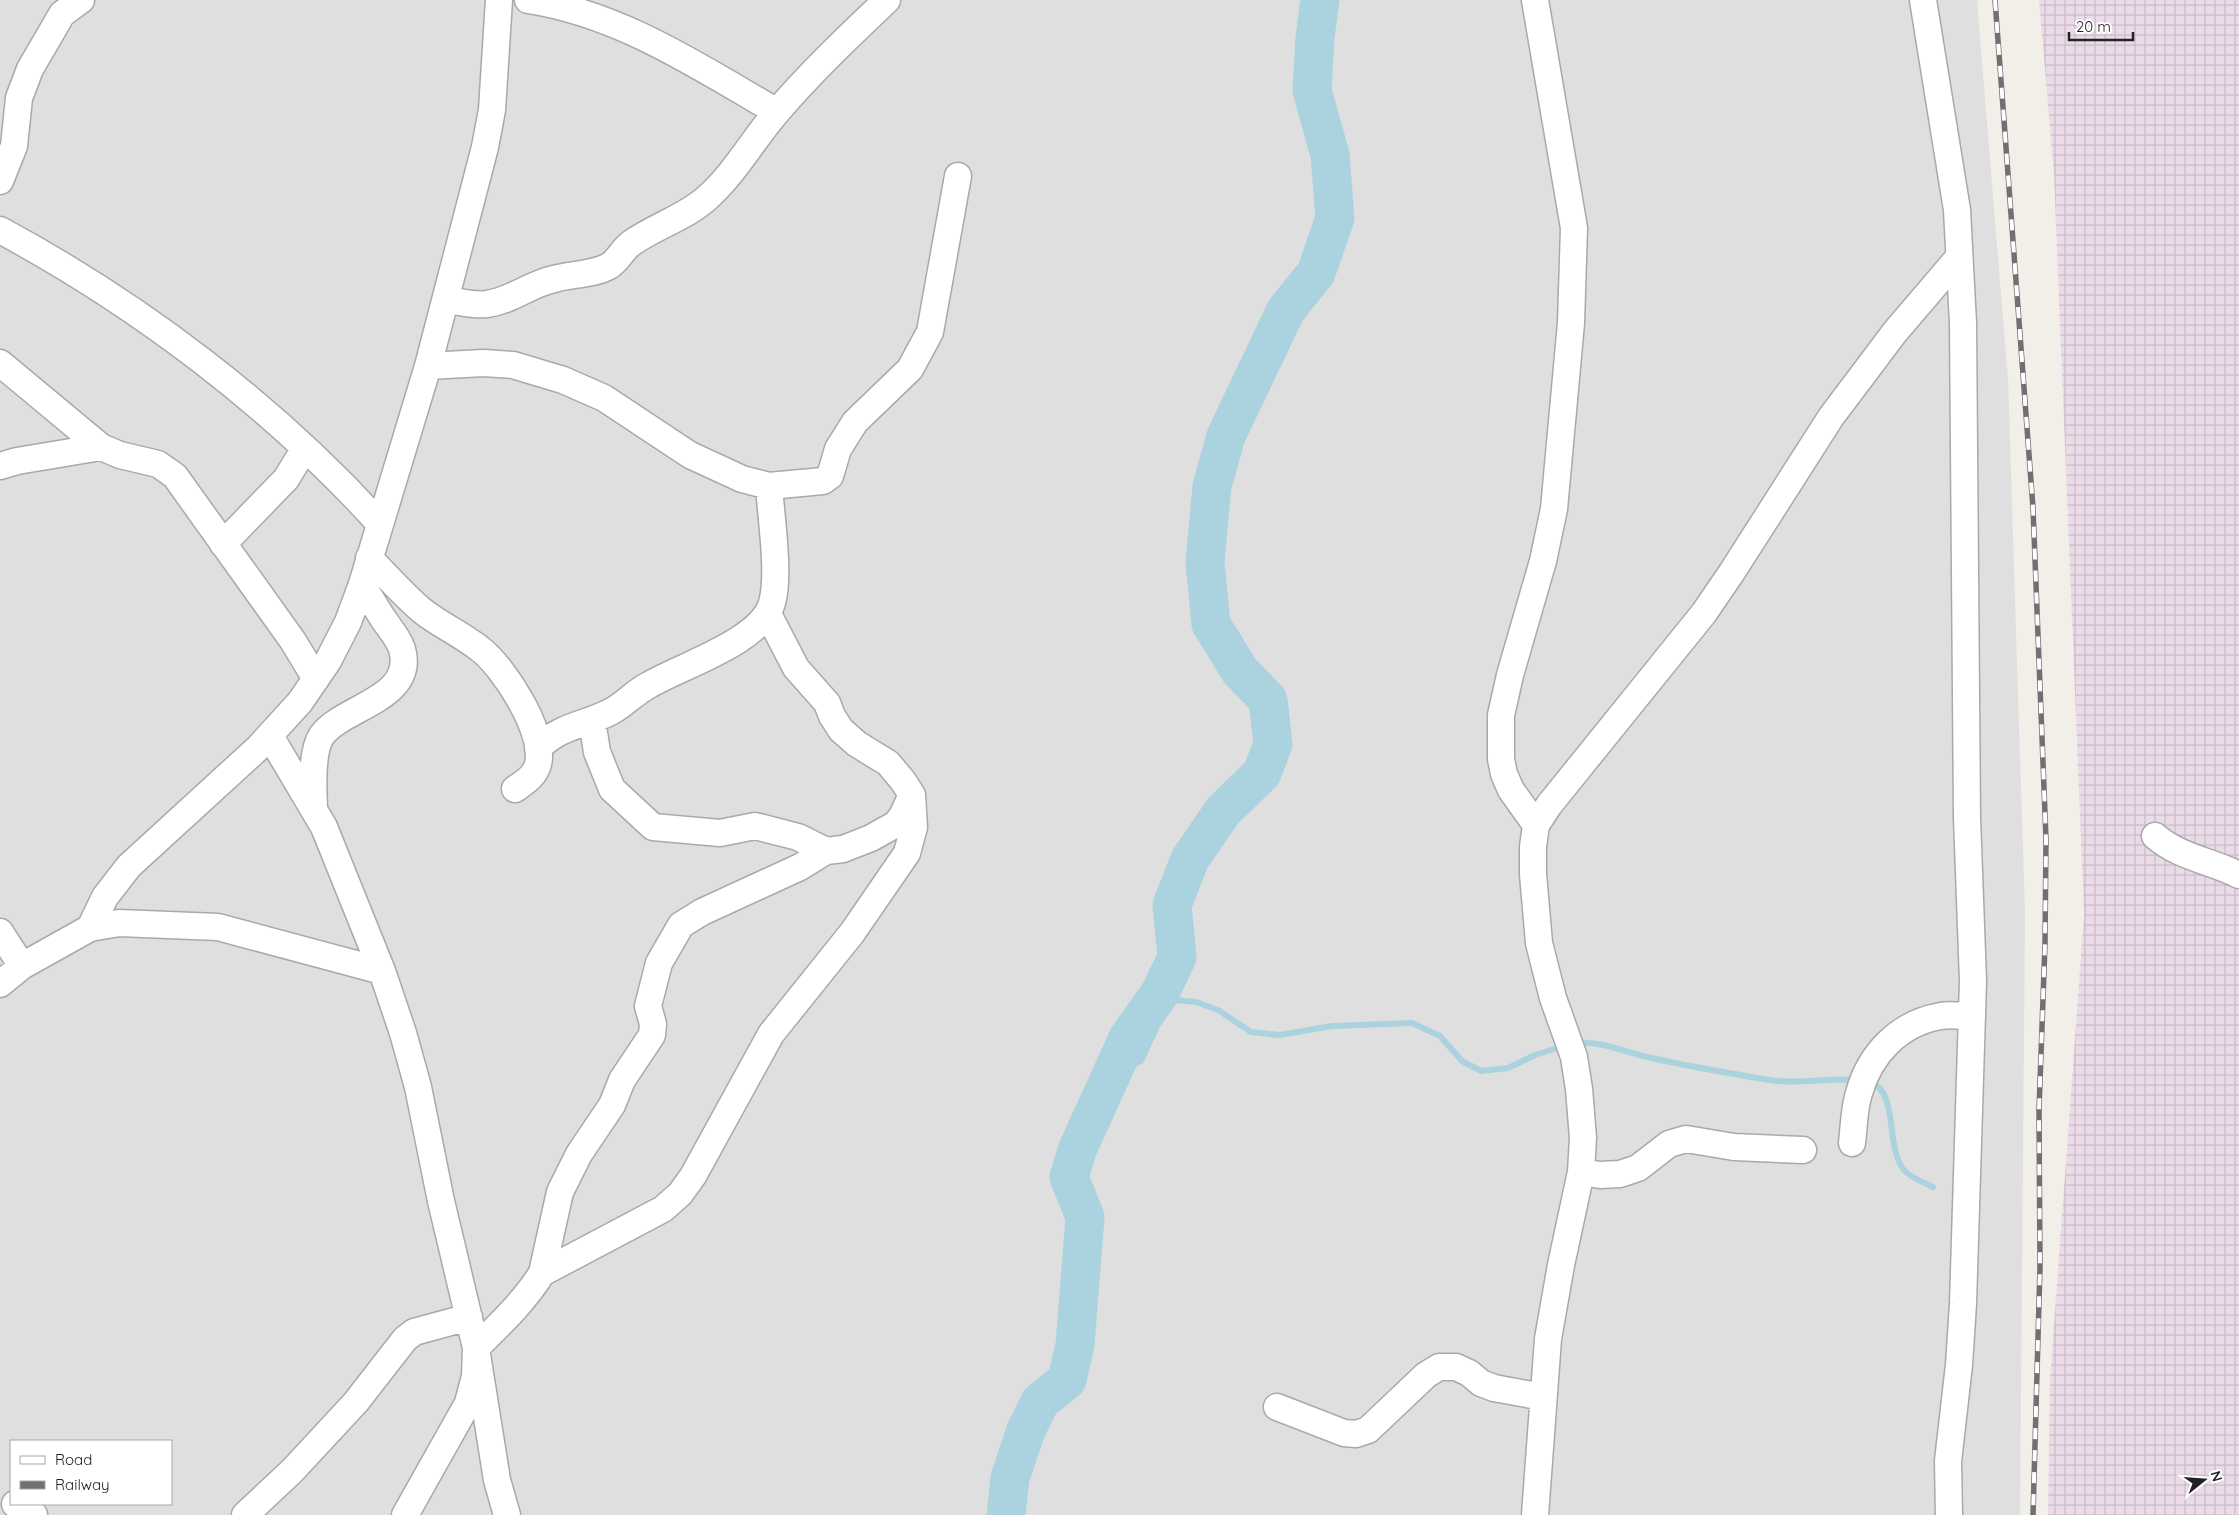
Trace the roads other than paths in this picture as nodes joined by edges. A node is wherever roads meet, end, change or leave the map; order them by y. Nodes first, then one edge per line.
1 (81, 0) edge
2 (500, 0) edge
3 (528, 0) edge
4 (888, 0) edge
5 (1534, 0) edge
6 (1923, 0) edge
7 (777, 112) junction
8 (958, 176) dead end
9 (0, 181) edge
10 (0, 230) edge
11 (1959, 258) junction
12 (446, 300) junction
13 (0, 364) edge
14 (428, 366) junction
15 (101, 447) junction
16 (305, 448) junction
17 (0, 466) edge
18 (769, 486) junction
19 (379, 523) junction
20 (222, 544) junction
21 (369, 558) junction
22 (362, 584) junction
23 (768, 614) junction
24 (316, 679) junction
25 (592, 720) junction
26 (270, 736) junction
27 (538, 748) junction
28 (515, 788) dead end
29 (912, 796) junction
30 (314, 807) junction
31 (1536, 824) junction
32 (2155, 836) dead end
33 (826, 851) junction
34 (2239, 875) edge
35 (90, 928) junction
36 (0, 932) edge
37 (22, 966) junction
38 (382, 971) junction
39 (0, 984) edge
40 (1972, 1017) junction
41 (1852, 1142) dead end
42 (1803, 1150) dead end
43 (1581, 1172) junction
44 (542, 1274) junction
45 (469, 1317) junction
46 (476, 1348) junction
47 (1543, 1397) junction
48 (1277, 1407) dead end
49 (17, 1505) edge
50 (34, 1515) edge
51 (244, 1515) edge
52 (405, 1515) edge
53 (507, 1515) edge
54 (1535, 1515) edge
55 (1949, 1515) edge

1 - 9 street
2 - 12 street
3 - 7 street
4 - 7 street
5 - 31 street
6 - 11 street
7 - 12 street
8 - 18 street
10 - 16 street
11 - 31 street
11 - 40 street
12 - 14 street
13 - 15 street
14 - 18 street
14 - 19 street
15 - 17 street
15 - 20 street
16 - 19 street
16 - 20 street
18 - 23 street
19 - 21 street
20 - 24 street
21 - 22 street
21 - 27 street
22 - 24 street
22 - 30 street
23 - 25 street
23 - 29 street
24 - 26 street
25 - 27 street
25 - 33 street
26 - 30 street
26 - 35 street
27 - 28 street
29 - 33 street
29 - 44 street
30 - 38 street
31 - 43 street
32 - 34 street
33 - 44 street
35 - 37 street
35 - 38 street
36 - 37 street
37 - 39 street
38 - 45 street
40 - 41 street
40 - 55 street
42 - 43 street
43 - 47 street
44 - 46 street
45 - 46 street
45 - 51 street
46 - 52 street
46 - 53 street
47 - 48 street
47 - 54 street
49 - 50 street

